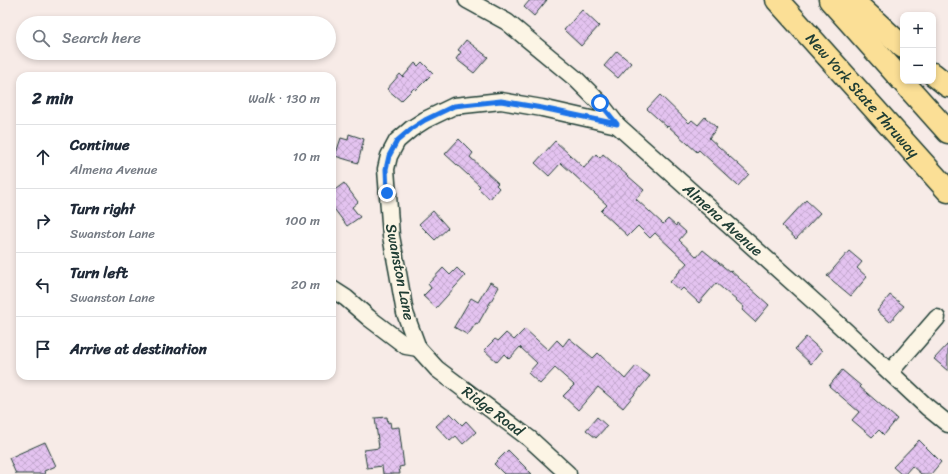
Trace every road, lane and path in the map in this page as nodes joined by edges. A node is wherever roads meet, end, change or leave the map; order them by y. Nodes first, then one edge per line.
1 (467, 0) edge
2 (777, 0) edge
3 (830, 0) edge
4 (852, 0) edge
5 (900, 44) edge
6 (936, 76) edge
7 (948, 86) edge
8 (617, 124) junction
9 (948, 132) edge
10 (924, 164) junction
11 (948, 191) edge
12 (948, 198) edge
13 (336, 292) edge
14 (937, 318) dead end
15 (418, 348) junction
16 (890, 372) junction
17 (948, 424) edge
18 (568, 474) edge

1 - 8 street, Almena Avenue
2 - 10 highway, New York State Thruway
3 - 9 highway
4 - 5 highway
6 - 7 highway
8 - 15 street, Swanston Lane
8 - 16 street, Almena Avenue
10 - 11 highway, New York State Thruway
10 - 12 highway
13 - 15 street
14 - 16 street
15 - 18 street, Ridge Road
16 - 17 street, Almena Avenue

